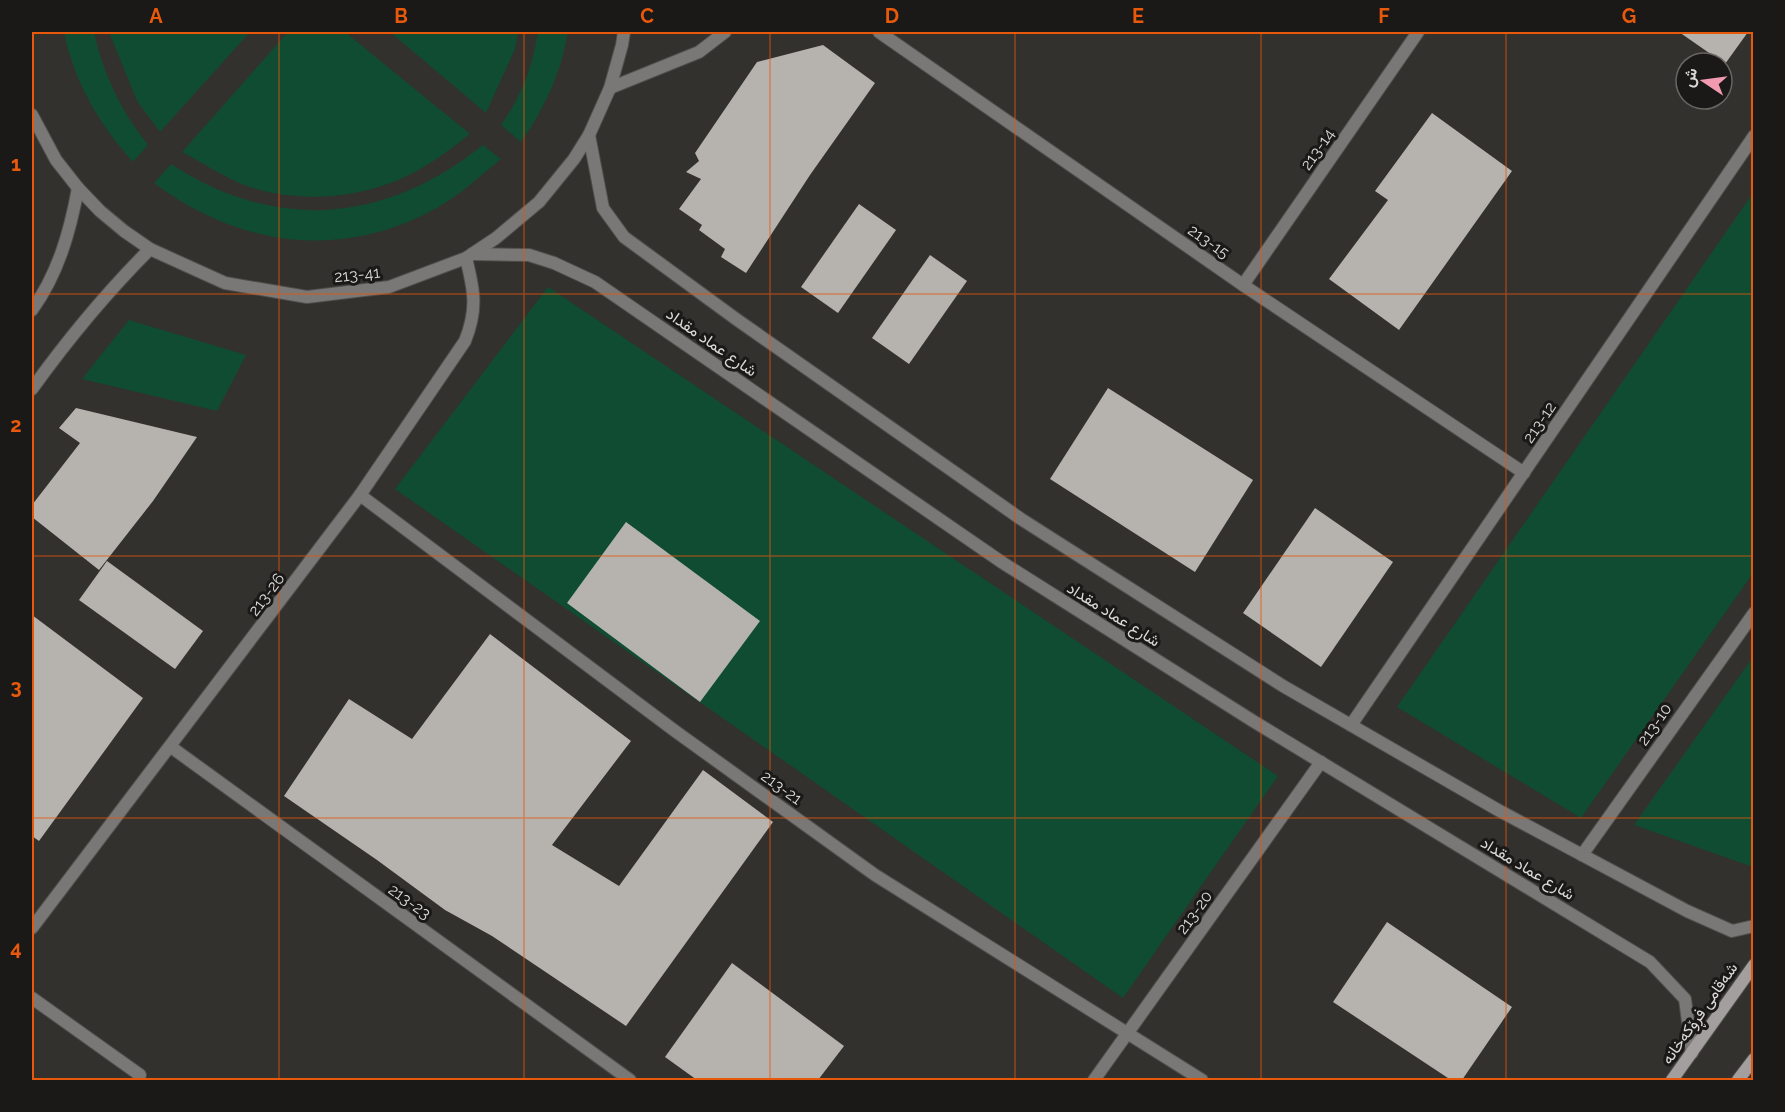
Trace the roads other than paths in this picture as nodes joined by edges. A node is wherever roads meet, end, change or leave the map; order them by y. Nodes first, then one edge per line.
1 (624, 32) edge
2 (725, 32) edge
3 (879, 32) edge
4 (1418, 32) edge
5 (610, 88) junction
6 (32, 115) edge
7 (589, 135) junction
8 (1754, 136) edge
9 (78, 188) junction
10 (150, 249) junction
11 (469, 256) junction
12 (1243, 285) junction
13 (32, 310) edge
14 (32, 389) edge
15 (1524, 473) junction
16 (360, 495) junction
17 (1754, 613) edge
18 (1351, 725) junction
19 (171, 747) junction
20 (1321, 762) junction
21 (1582, 855) junction
22 (1754, 926) edge
23 (32, 928) edge
24 (1754, 965) edge
25 (32, 998) edge
26 (1126, 1035) junction
27 (1692, 1053) junction
28 (1754, 1059) edge
29 (140, 1074) dead end
30 (630, 1080) edge
31 (1094, 1080) edge
32 (1202, 1080) edge
33 (1672, 1080) edge
34 (1738, 1080) edge

1 - 5 street, 213-41
2 - 5 street
3 - 12 street, 213-15
4 - 12 street, 213-14
5 - 7 street, 213-41
6 - 9 street, 213-41
7 - 11 street, 213-41
7 - 18 street, شارع عماد مقداد
8 - 15 street, 213-12
9 - 10 street, 213-41
9 - 13 street
10 - 11 street, 213-41
10 - 14 street
11 - 16 street, 213-26
11 - 20 street, شارع عماد مقداد
12 - 15 street, 213-15
15 - 18 street, 213-12
16 - 19 street, 213-26
16 - 26 street, 213-21
17 - 21 street, 213-10
18 - 21 street, شارع عماد مقداد
19 - 23 street, 213-26
19 - 30 street, 213-23
20 - 26 street, 213-20
20 - 27 street, شارع عماد مقداد
21 - 22 street, شارع عماد مقداد
24 - 27 main road, شەقامی فڕۆکەخانە
25 - 29 street
26 - 31 street, 213-20
26 - 32 street, 213-21
27 - 33 main road, شەقامی فڕۆکەخانە
28 - 34 main road

